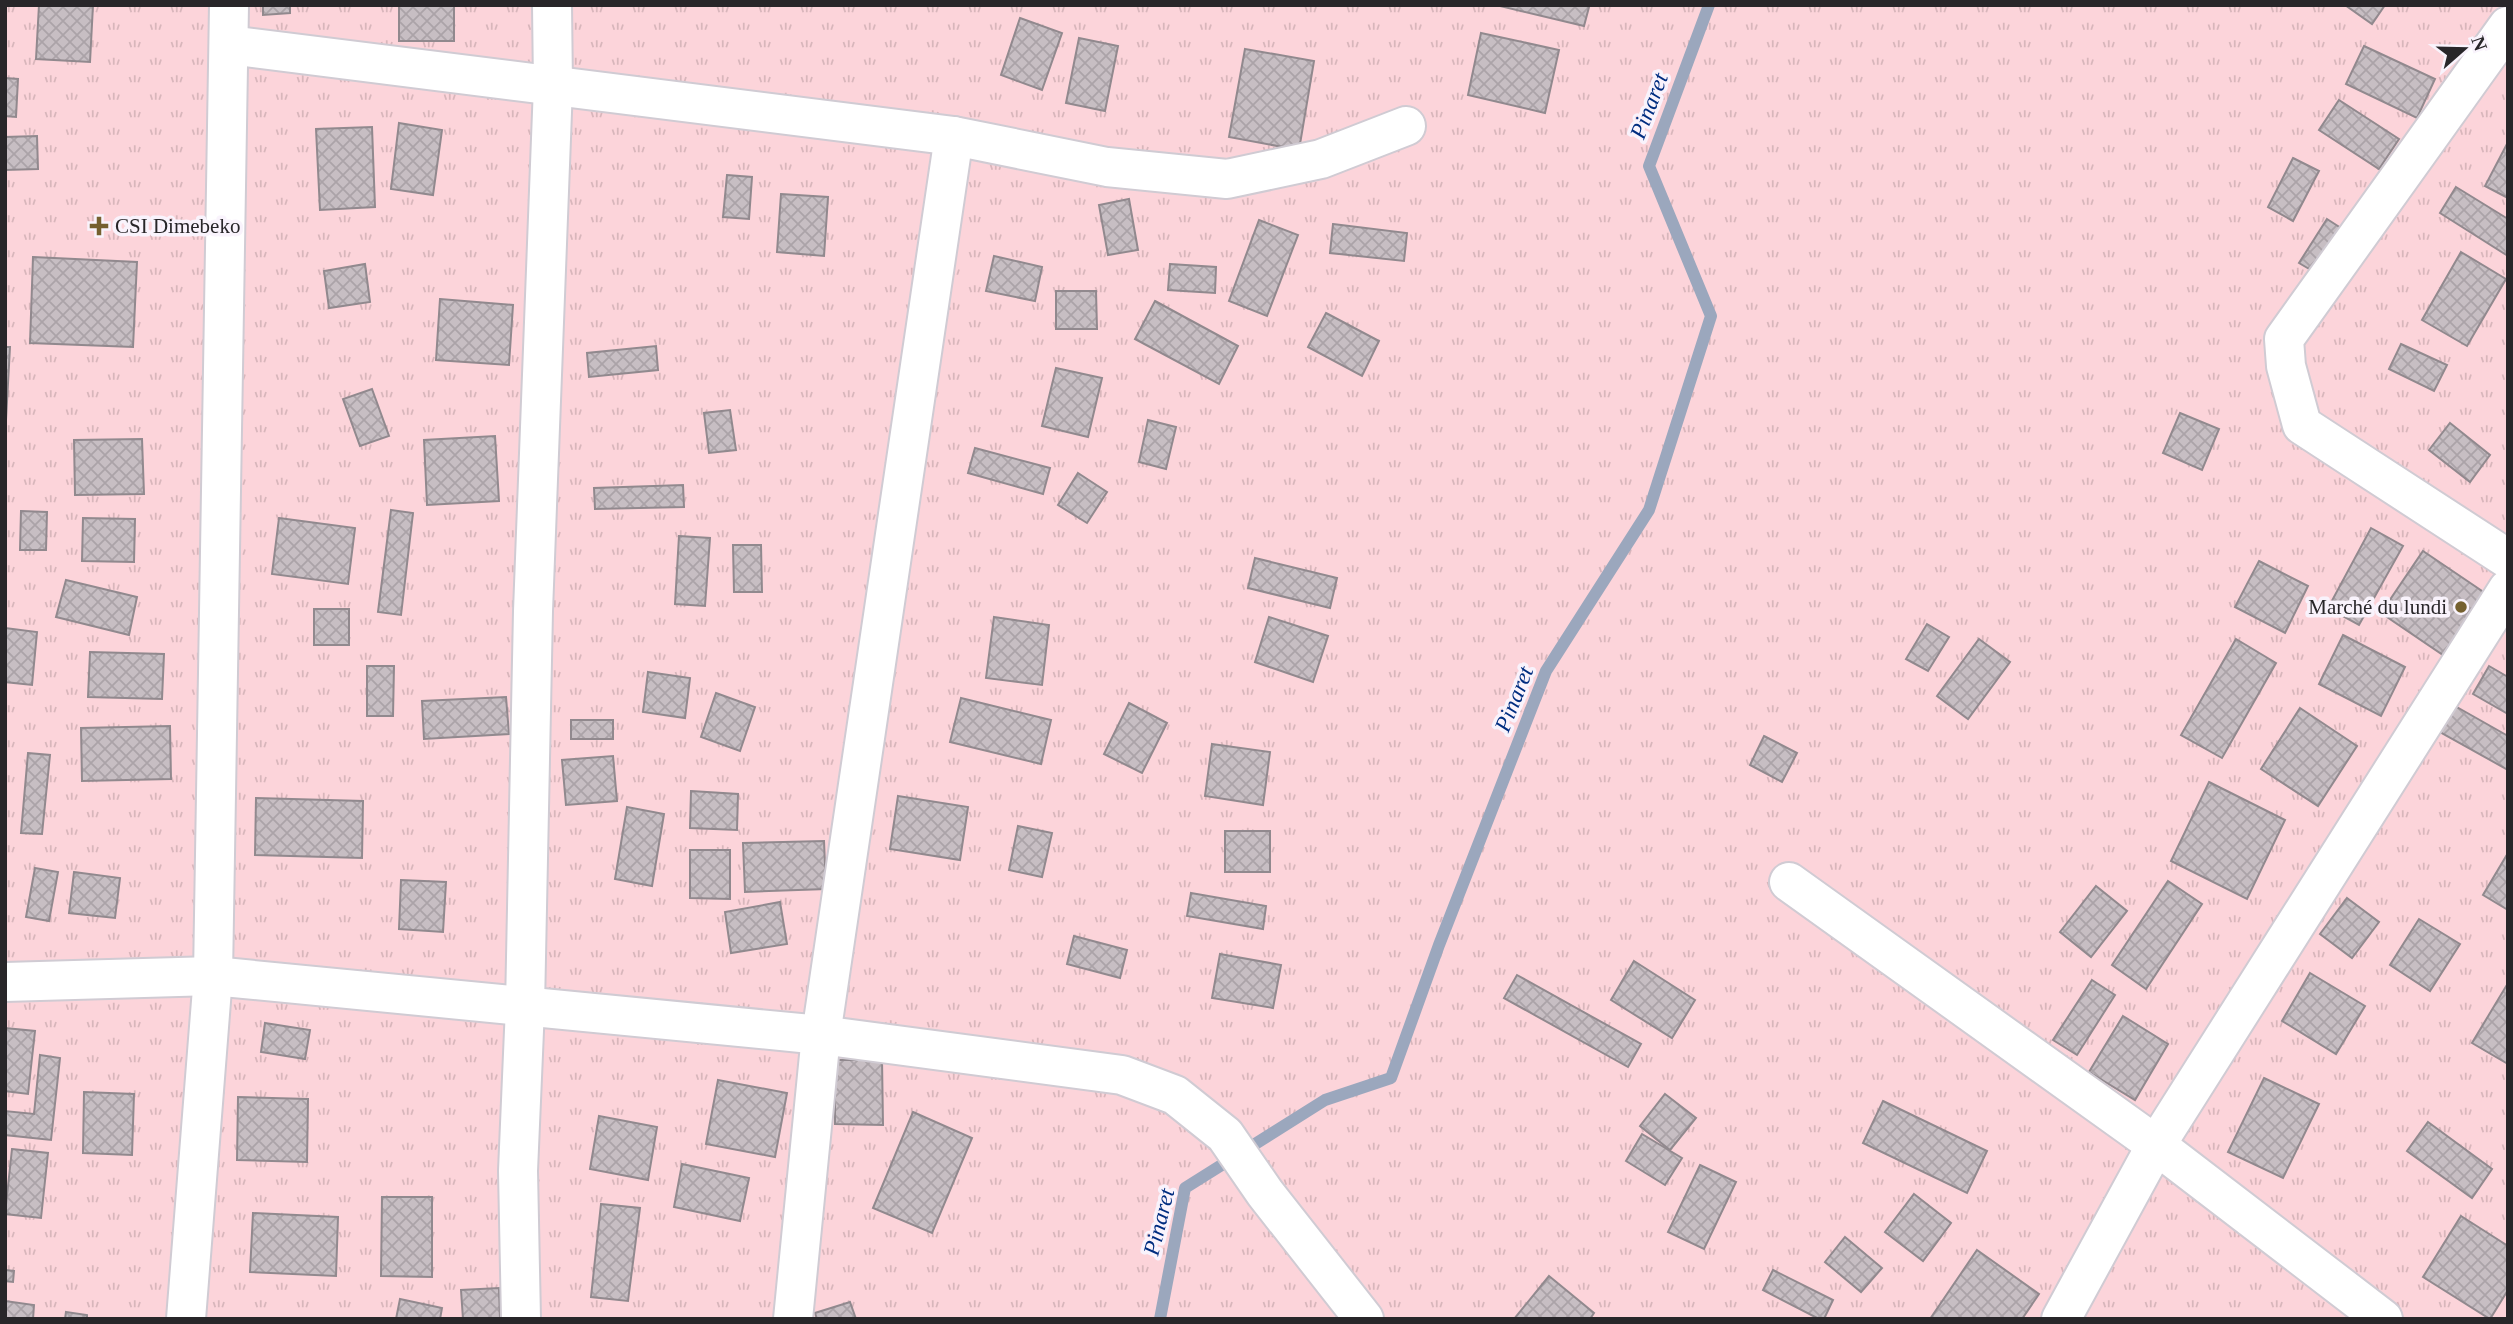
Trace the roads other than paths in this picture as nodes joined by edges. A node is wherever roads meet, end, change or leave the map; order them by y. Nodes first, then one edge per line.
1 (229, 5) edge
2 (552, 5) edge
3 (2508, 26) edge
4 (229, 45) junction
5 (553, 86) junction
6 (1406, 127) dead end
7 (954, 136) junction
8 (2508, 559) edge
9 (2508, 589) edge
10 (1789, 882) dead end
11 (213, 976) junction
12 (5, 982) edge
13 (525, 1007) junction
14 (821, 1035) junction
15 (2156, 1144) junction
16 (186, 1319) edge
17 (521, 1319) edge
18 (793, 1319) edge
19 (1364, 1319) edge
20 (2061, 1319) edge
21 (2383, 1319) edge

1 - 4 street
2 - 5 street
3 - 8 street
4 - 5 street
4 - 11 street
5 - 7 street
5 - 13 street
6 - 7 street
7 - 14 street
9 - 15 street
10 - 15 street
11 - 12 street
11 - 13 street
11 - 16 street
13 - 14 street
13 - 17 street
14 - 18 street
14 - 19 street
15 - 20 street
15 - 21 street

